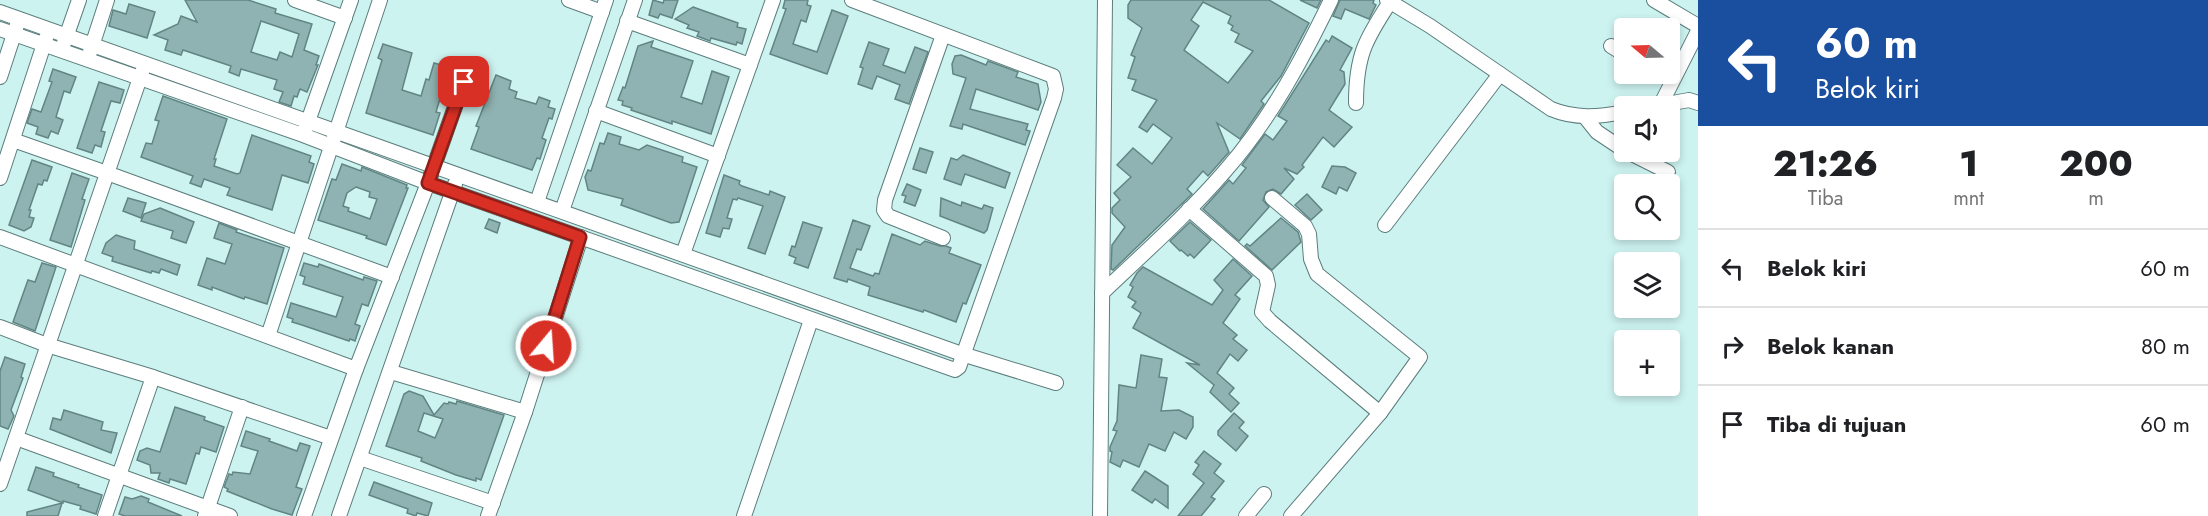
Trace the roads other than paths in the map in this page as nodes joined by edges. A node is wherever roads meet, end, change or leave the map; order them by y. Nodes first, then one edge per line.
1 (79, 0) edge
2 (108, 0) edge
3 (295, 0) edge
4 (351, 0) edge
5 (380, 0) edge
6 (569, 0) edge
7 (635, 0) edge
8 (773, 0) edge
9 (852, 0) edge
10 (1105, 0) edge
11 (1331, 0) edge
12 (1654, 0) edge
13 (1389, 1) edge
14 (604, 6) edge
15 (0, 12) edge
16 (345, 18) junction
17 (19, 19) junction
18 (627, 21) junction
19 (1698, 26) edge
20 (0, 29) edge
21 (49, 29) junction
22 (1698, 31) edge
23 (14, 34) junction
24 (67, 35) junction
25 (943, 35) junction
26 (93, 44) junction
27 (44, 45) junction
28 (1611, 46) dead end
29 (1614, 48) edge
30 (62, 51) junction
31 (87, 60) junction
32 (145, 63) junction
33 (750, 65) junction
34 (1680, 66) edge
35 (469, 67) dead end
36 (1500, 74) junction
37 (0, 77) edge
38 (140, 78) junction
39 (1680, 102) edge
40 (1356, 103) dead end
41 (1698, 103) edge
42 (596, 111) junction
43 (1614, 113) edge
44 (1585, 117) junction
45 (308, 121) junction
46 (336, 131) junction
47 (303, 135) junction
48 (13, 140) junction
49 (1614, 143) edge
50 (330, 145) junction
51 (718, 156) junction
52 (1648, 162) edge
53 (434, 165) junction
54 (107, 172) junction
55 (1668, 172) dead end
56 (458, 174) junction
57 (0, 178) edge
58 (428, 183) junction
59 (452, 191) junction
60 (1272, 198) dead end
61 (537, 202) junction
62 (1190, 209) junction
63 (562, 211) junction
64 (1385, 225) dead end
65 (0, 237) edge
66 (580, 237) junction
67 (943, 238) dead end
68 (299, 242) junction
69 (683, 254) junction
70 (76, 265) junction
71 (392, 277) junction
72 (1102, 292) junction
73 (811, 320) junction
74 (0, 327) edge
75 (268, 336) junction
76 (48, 345) junction
77 (962, 354) junction
78 (356, 369) junction
79 (391, 372) junction
80 (153, 377) junction
81 (1056, 383) dead end
82 (242, 407) junction
83 (525, 412) junction
84 (1380, 413) junction
85 (16, 438) junction
86 (331, 438) junction
87 (360, 458) junction
88 (118, 476) junction
89 (0, 484) edge
90 (1263, 494) dead end
91 (490, 510) edge
92 (206, 512) edge
93 (1250, 515) edge
94 (105, 516) edge
95 (230, 516) edge
96 (304, 516) edge
97 (339, 516) edge
98 (744, 516) edge
99 (1100, 516) edge
100 (1291, 516) edge

1 - 24 street
2 - 26 street
3 - 16 street
4 - 16 street
5 - 46 street
6 - 14 street
7 - 18 street
8 - 33 street
9 - 25 street
10 - 72 street
11 - 62 street
12 - 19 street
13 - 36 street
13 - 40 street
14 - 61 street
15 - 17 street
16 - 45 street
17 - 21 street
17 - 23 street
18 - 33 street
18 - 42 street
20 - 23 street
21 - 24 street
21 - 27 street
22 - 34 street
23 - 27 street
23 - 37 street
24 - 26 street
24 - 30 street
25 - 67 street
25 - 77 street
26 - 31 street
26 - 32 street
27 - 30 street
27 - 48 street
28 - 29 street
30 - 31 street
31 - 38 street
32 - 38 street
32 - 45 street
33 - 51 street
35 - 53 street
36 - 44 street
36 - 64 street
38 - 47 street
38 - 54 street
39 - 41 street
42 - 51 street
42 - 63 street
43 - 44 street
44 - 49 street
45 - 46 street
45 - 47 street
46 - 50 street
46 - 53 street
47 - 50 street
48 - 54 street
48 - 57 street
50 - 58 street
50 - 68 street
51 - 69 street
52 - 55 street
53 - 56 street
53 - 58 street
54 - 68 street
54 - 70 street
56 - 59 street
56 - 61 street
58 - 59 street
58 - 71 street
59 - 66 street
59 - 79 street
60 - 84 street
61 - 63 street
62 - 72 street
62 - 84 street
63 - 69 street
65 - 70 street
66 - 73 street
66 - 83 street
68 - 71 street
68 - 75 street
69 - 77 street
70 - 75 street
70 - 76 street
71 - 78 street
72 - 99 street
73 - 77 street
73 - 98 street
74 - 76 street
75 - 78 street
76 - 80 street
76 - 85 street
77 - 81 street
78 - 86 street
79 - 83 street
79 - 87 street
80 - 82 street
80 - 88 street
82 - 86 street
82 - 92 street
83 - 91 street
84 - 100 street
85 - 88 street
85 - 89 street
86 - 96 street
87 - 91 street
87 - 97 street
88 - 92 street
88 - 94 street
90 - 93 street
92 - 95 street

